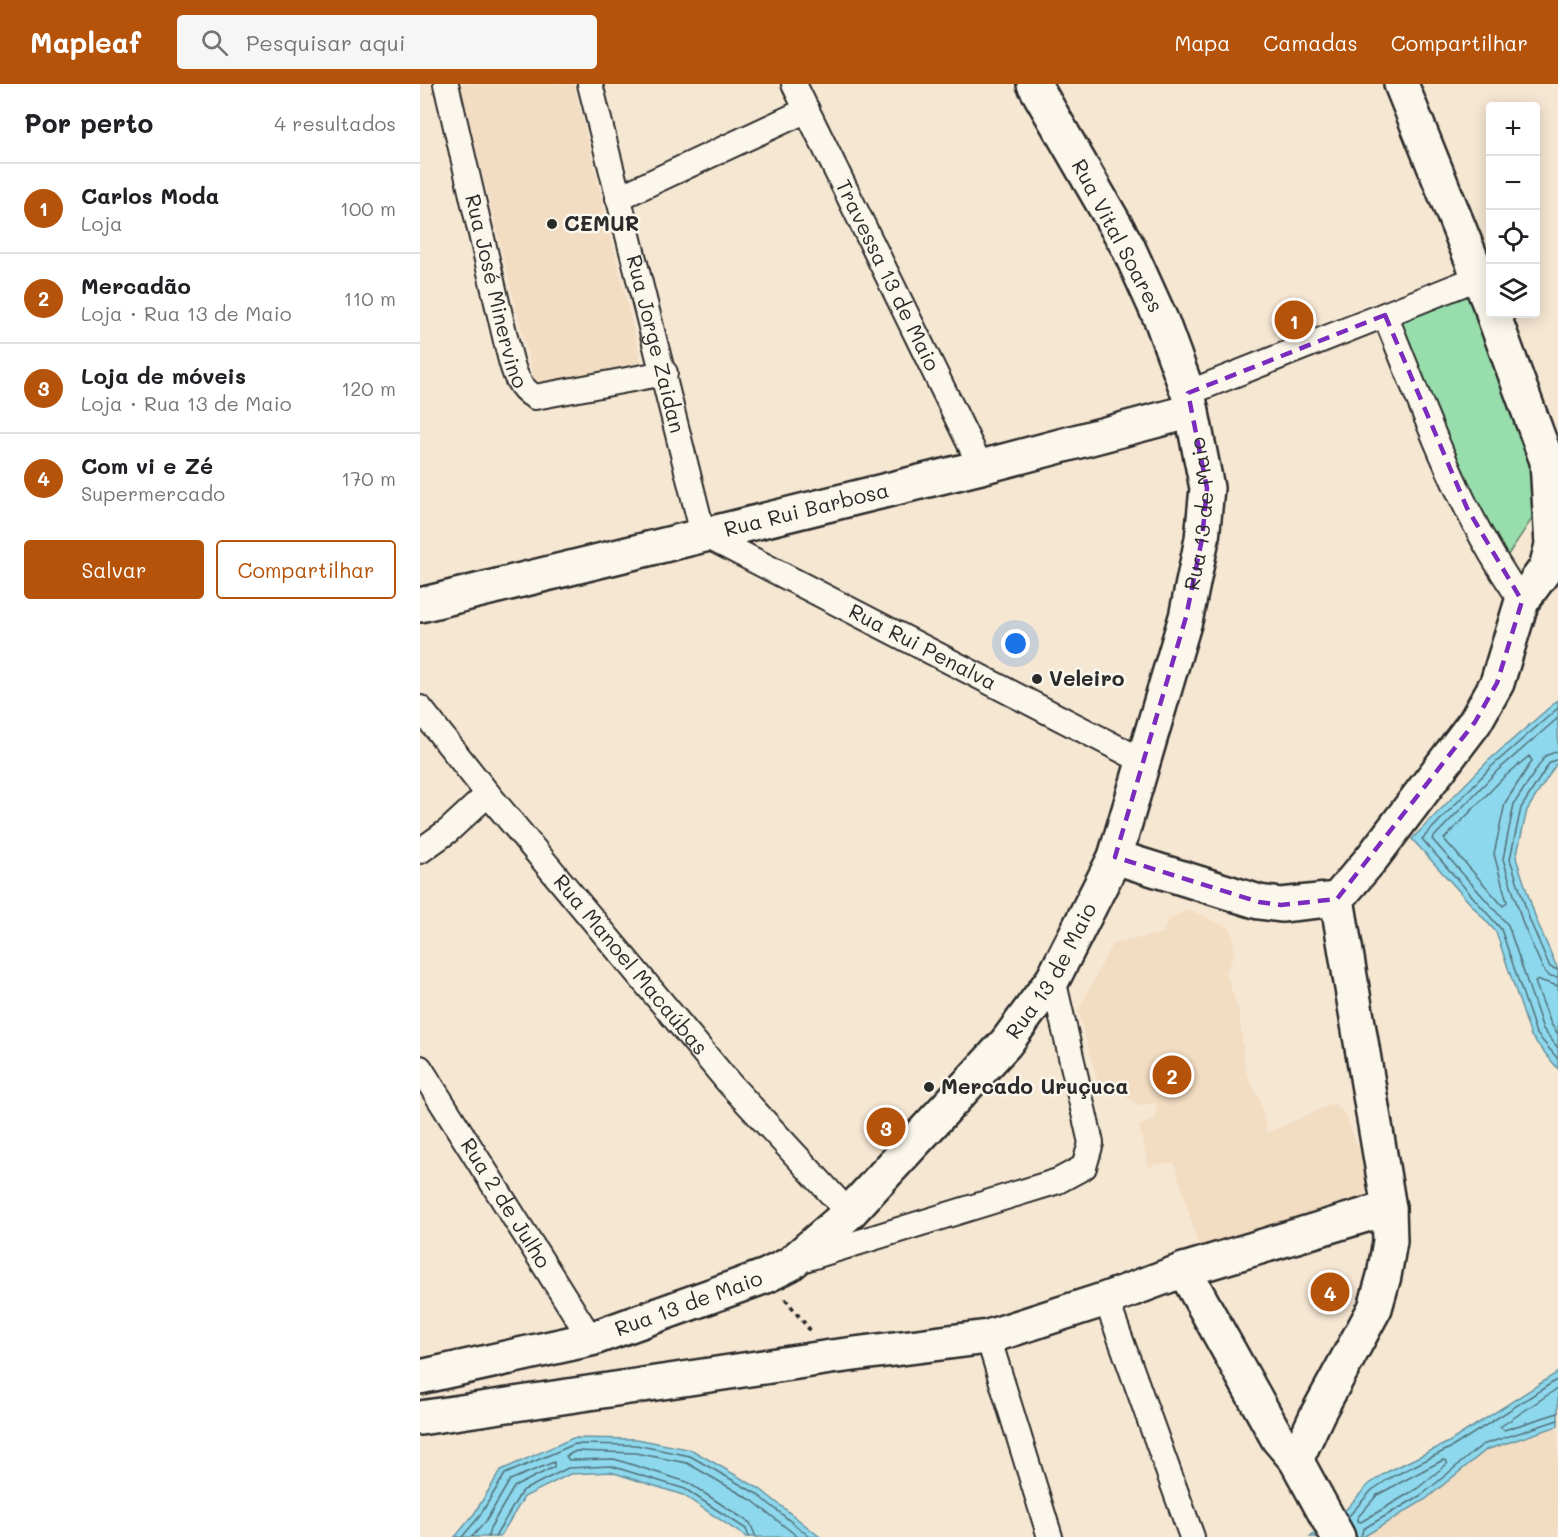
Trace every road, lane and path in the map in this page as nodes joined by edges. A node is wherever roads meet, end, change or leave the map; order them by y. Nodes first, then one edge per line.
1 (446, 84) edge
2 (590, 84) edge
3 (794, 84) edge
4 (1034, 84) edge
5 (1401, 84) edge
6 (807, 110) junction
7 (618, 198) junction
8 (1485, 292) edge
9 (1385, 315) junction
10 (1494, 318) edge
11 (665, 373) junction
12 (1190, 402) junction
13 (981, 467) junction
14 (703, 534) junction
15 (1552, 581) edge
16 (1522, 601) junction
17 (420, 605) edge
18 (420, 708) edge
19 (1143, 761) junction
20 (488, 794) junction
21 (420, 851) edge
22 (1115, 857) junction
23 (1336, 899) junction
24 (1053, 979) junction
25 (420, 1068) edge
26 (1389, 1208) junction
27 (849, 1213) junction
28 (778, 1270) junction
29 (1184, 1270) junction
30 (1106, 1299) junction
31 (988, 1336) junction
32 (591, 1339) junction
33 (831, 1357) junction
34 (420, 1377) edge
35 (595, 1391) junction
36 (420, 1418) edge
37 (1296, 1460) junction
38 (1333, 1527) edge
39 (1050, 1537) edge
40 (1192, 1537) edge

1 - 11 street, Rua José Minervino
2 - 7 street, Rua Jorge Zaidan
3 - 6 street, Travessa 13 de Maio
4 - 12 street, Rua Vital Soares
5 - 8 street
6 - 7 street
6 - 13 street, Travessa 13 de Maio
7 - 11 street, Rua Jorge Zaidan
8 - 9 street
9 - 12 street
9 - 16 street
10 - 15 street
11 - 14 street, Rua Jorge Zaidan
12 - 13 street, Rua Rui Barbosa
12 - 19 street, Rua 13 de Maio
13 - 14 street, Rua Rui Barbosa
14 - 17 street, Rua Rui Barbosa
14 - 19 street, Rua Rui Penalva
15 - 16 street
16 - 23 street
18 - 20 street, Rua Manoel Macaúbas
19 - 22 street, Rua 13 de Maio
20 - 21 street
20 - 27 street, Rua Manoel Macaúbas
22 - 23 street
22 - 24 street, Rua 13 de Maio
23 - 26 street
24 - 27 street, Rua 13 de Maio
24 - 28 street
25 - 32 street, Rua 2 de Julho
26 - 29 street
26 - 37 street
27 - 28 street, Rua 13 de Maio
28 - 32 street, Rua 13 de Maio
28 - 33 path
29 - 30 street
29 - 37 street
30 - 31 street
30 - 40 street
31 - 33 street
31 - 39 street
32 - 34 street, Rua 13 de Maio
32 - 35 street
33 - 35 street
35 - 36 street
37 - 38 street

